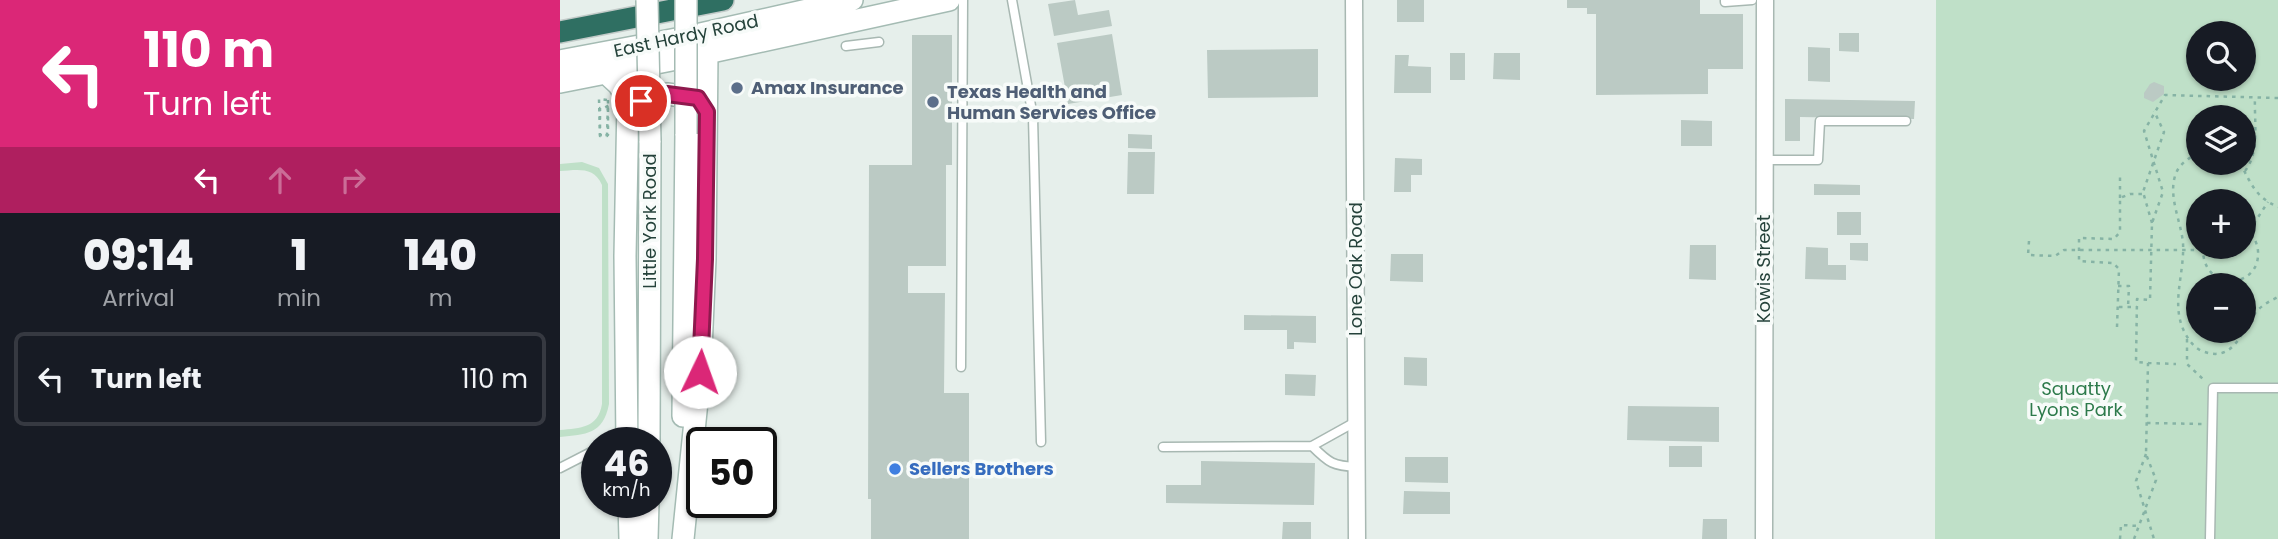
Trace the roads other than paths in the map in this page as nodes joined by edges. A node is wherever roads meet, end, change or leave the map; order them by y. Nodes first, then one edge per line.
1 (648, 0) edge
2 (686, 0) edge
3 (723, 0) edge
4 (852, 0) edge
5 (949, 0) edge
6 (963, 0) edge
7 (1012, 0) edge
8 (1354, 0) edge
9 (1725, 0) edge
10 (1752, 0) edge
11 (1765, 0) edge
12 (560, 32) edge
13 (687, 37) junction
14 (879, 41) dead end
15 (648, 45) junction
16 (846, 46) dead end
17 (707, 53) junction
18 (560, 61) edge
19 (606, 73) junction
20 (560, 82) edge
21 (707, 112) junction
22 (1906, 121) dead end
23 (627, 123) junction
24 (1765, 160) junction
25 (961, 367) dead end
26 (2278, 388) edge
27 (1357, 421) junction
28 (621, 427) edge
29 (649, 427) edge
30 (1041, 442) dead end
31 (1312, 446) junction
32 (1163, 447) dead end
33 (581, 457) edge
34 (1357, 467) junction
35 (560, 468) edge
36 (629, 518) edge
37 (648, 518) edge
38 (630, 539) edge
39 (647, 539) edge
40 (681, 539) edge
41 (1357, 539) edge
42 (1764, 539) edge
43 (2210, 539) edge

1 - 15 main road, Little York Road, bridge
2 - 13 main road, Little York Road, bridge
3 - 12 highway
4 - 13 main road, East Hardy Road
5 - 17 main road
6 - 25 lane
7 - 30 lane
8 - 27 street, Lone Oak Road
9 - 10 lane
11 - 24 street, Kowis Street
13 - 15 main road, East Hardy Road
13 - 40 main road, Little York Road, bridge
14 - 16 lane
15 - 18 main road, East Hardy Road
15 - 29 main road, Little York Road, bridge
17 - 19 main road
17 - 21 main road
19 - 20 main road
19 - 23 main road
21 - 23 main road
21 - 40 main road
22 - 24 lane
23 - 28 main road
24 - 42 street, Kowis Street
26 - 43 lane
27 - 31 lane
27 - 34 street, Lone Oak Road
31 - 32 lane
31 - 34 lane
33 - 35 lane
34 - 41 street, Lone Oak Road
36 - 38 main road
37 - 39 main road

